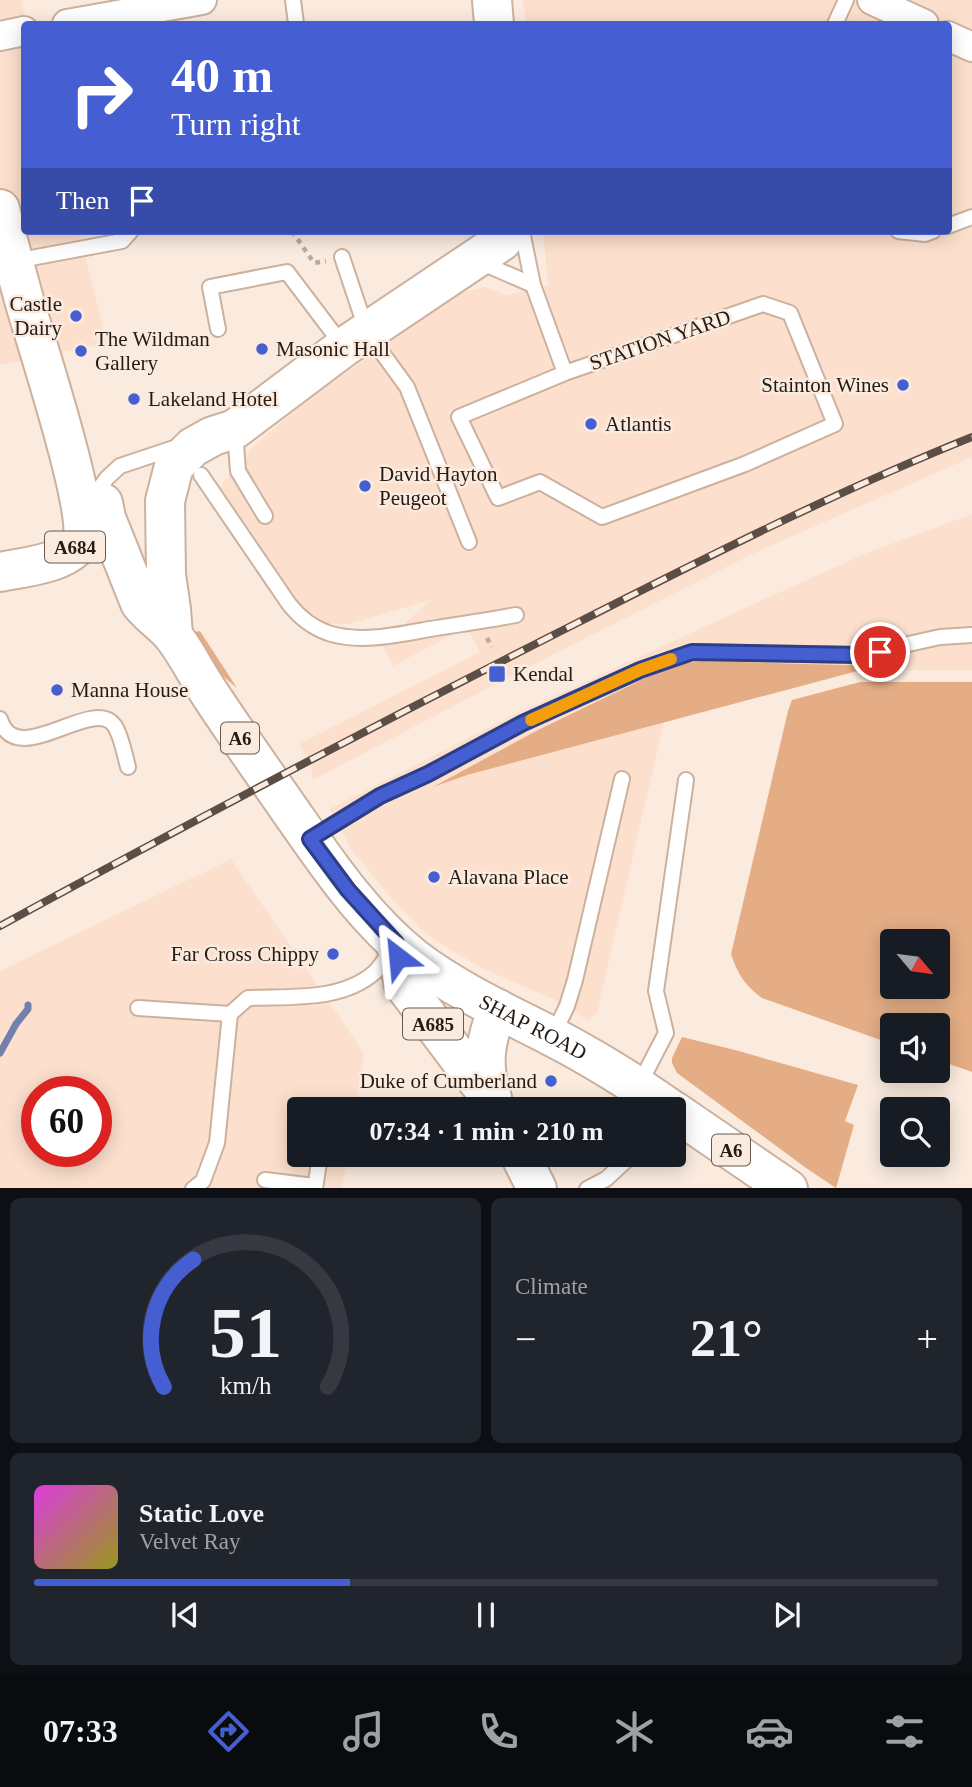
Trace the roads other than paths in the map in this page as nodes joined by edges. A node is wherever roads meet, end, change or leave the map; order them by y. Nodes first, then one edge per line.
1 (202, 0) edge
2 (293, 0) edge
3 (492, 0) edge
4 (846, 0) edge
5 (872, 0) edge
6 (102, 21) edge
7 (296, 21) edge
8 (494, 21) edge
9 (836, 21) edge
10 (918, 21) edge
11 (21, 32) edge
12 (0, 36) edge
13 (952, 38) edge
14 (972, 47) edge
15 (0, 209) edge
16 (972, 218) edge
17 (952, 225) edge
18 (127, 235) edge
19 (505, 235) edge
20 (523, 235) edge
21 (342, 257) road end
22 (475, 260) junction
23 (13, 261) junction
24 (533, 285) junction
25 (218, 329) dead end
26 (356, 339) junction
27 (565, 373) junction
28 (235, 429) junction
29 (197, 461) junction
30 (91, 489) junction
31 (165, 501) junction
32 (265, 516) dead end
33 (469, 542) dead end
34 (0, 572) edge
35 (129, 575) junction
36 (516, 615) dead end
37 (173, 635) junction
38 (972, 635) edge
39 (0, 719) edge
40 (128, 767) dead end
41 (622, 779) dead end
42 (686, 780) dead end
43 (310, 839) junction
44 (396, 943) junction
45 (138, 1008) dead end
46 (498, 1009) junction
47 (230, 1014) junction
48 (553, 1037) junction
49 (489, 1097) edge
50 (493, 1097) edge
51 (650, 1097) edge
52 (663, 1097) edge
53 (686, 1120) edge
54 (318, 1167) edge
55 (526, 1167) edge
56 (619, 1167) edge
57 (265, 1180) dead end
58 (315, 1187) edge
59 (193, 1188) edge
60 (537, 1188) edge
61 (587, 1188) edge
62 (787, 1188) edge

1 - 6 street
2 - 7 lane
3 - 8 main road
4 - 9 lane
5 - 10 street
11 - 12 street
13 - 14 street
15 - 23 main road
16 - 17 lane
18 - 23 lane
19 - 22 main road, A6
20 - 24 lane, STATION YARD
21 - 26 lane
22 - 24 lane
22 - 26 main road, A6
23 - 30 main road
24 - 27 lane, STATION YARD
25 - 26 lane
26 - 28 main road, A6
26 - 33 lane
27 - 27 lane, STATION YARD
28 - 29 main road, A6
28 - 32 lane
29 - 30 lane
29 - 31 main road, A6
29 - 36 lane
30 - 31 main road
30 - 34 main road, A684
30 - 35 main road
31 - 35 main road, A6
31 - 37 main road, A6
35 - 37 main road, A6
37 - 43 main road, A6
38 - 43 lane
39 - 40 lane
41 - 48 lane
42 - 52 lane
43 - 44 main road, A6
44 - 46 main road, SHAP ROAD / A6
44 - 47 lane
44 - 49 main road, A685
45 - 47 lane
46 - 48 main road, SHAP ROAD / A6
46 - 50 main road, A685
47 - 59 lane
48 - 51 main road, SHAP ROAD / A6
53 - 62 main road, SHAP ROAD / A6
54 - 58 lane
55 - 60 main road
56 - 61 lane
57 - 58 lane

